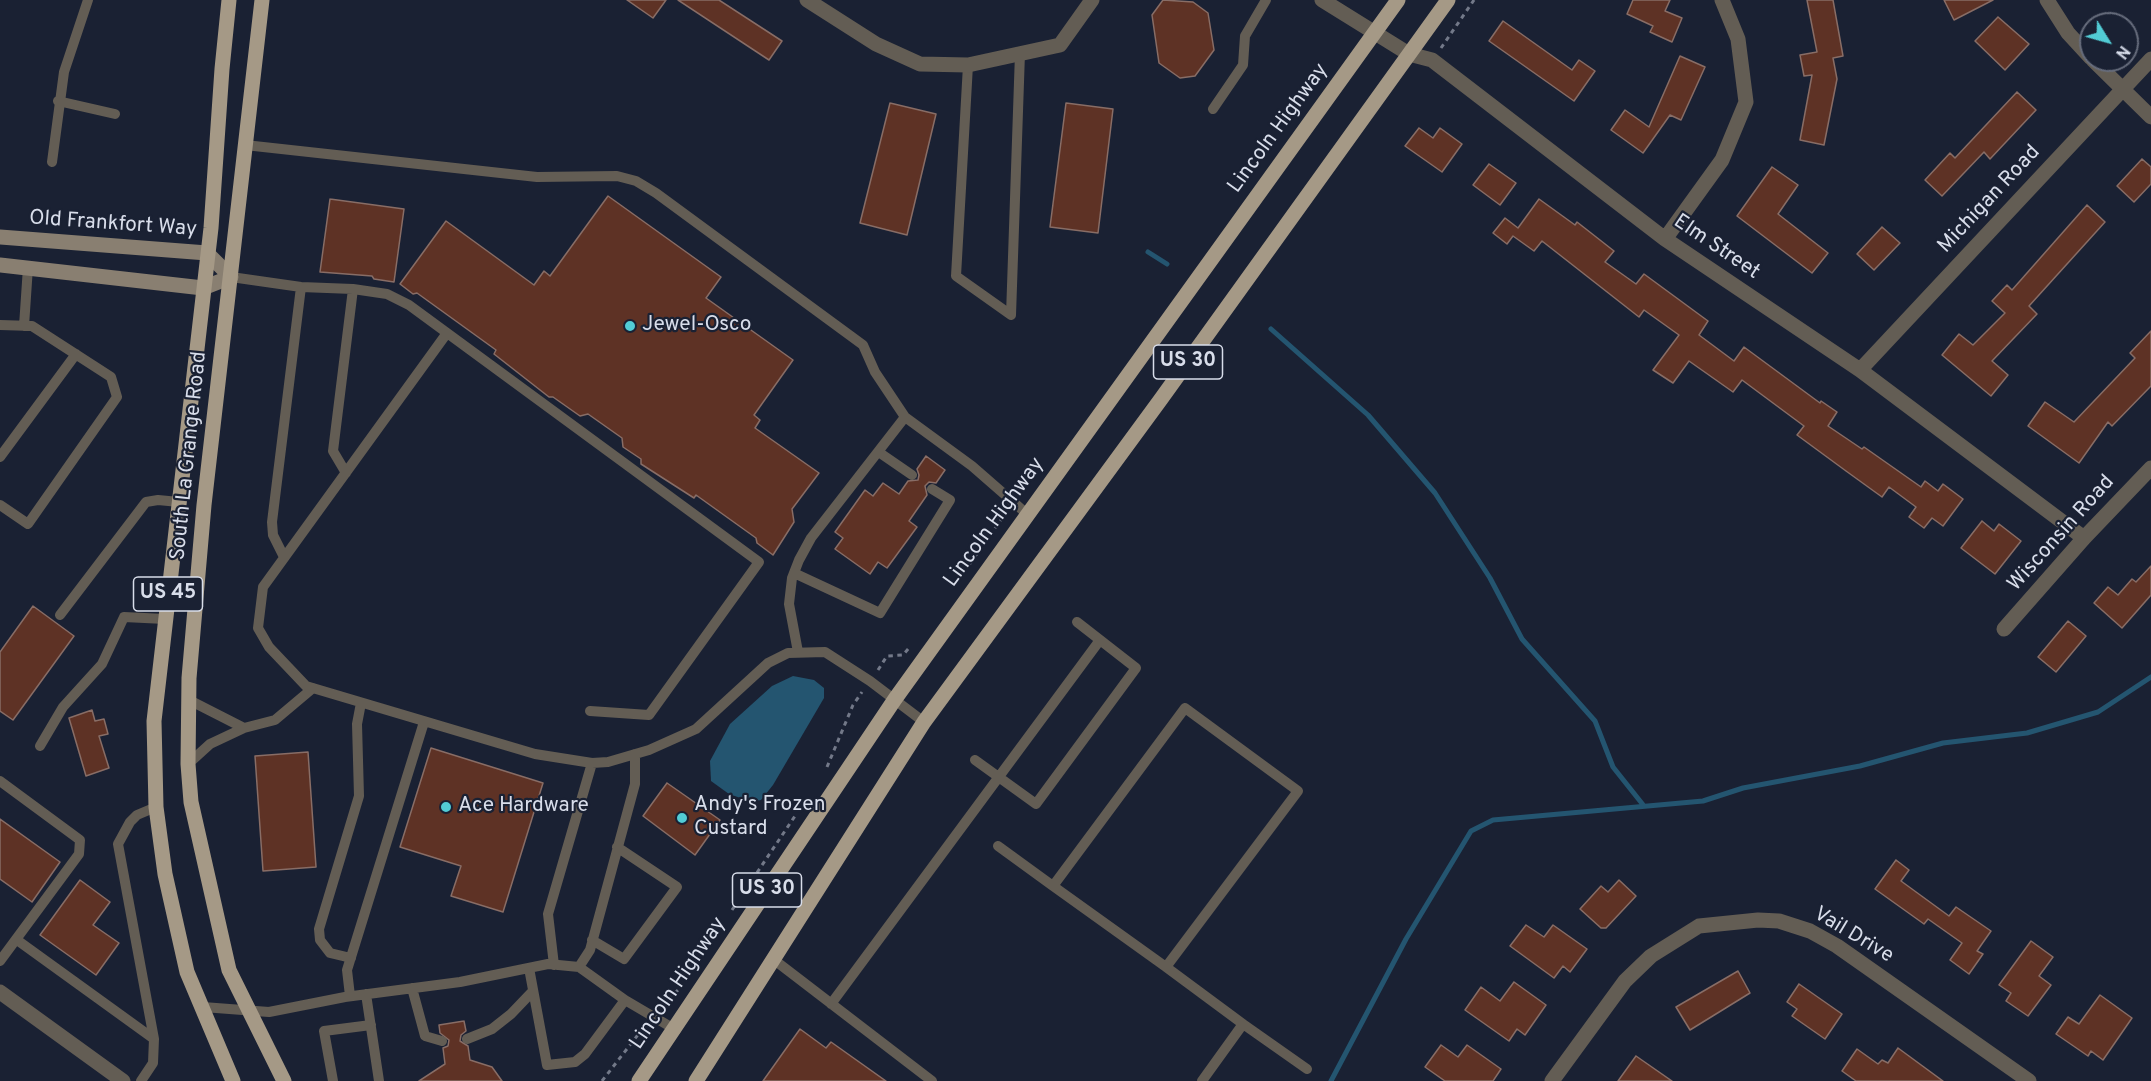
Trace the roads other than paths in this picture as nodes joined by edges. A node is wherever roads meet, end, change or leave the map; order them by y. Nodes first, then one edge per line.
1 (88, 0) edge
2 (229, 0) edge
3 (262, 0) edge
4 (807, 0) edge
5 (1092, 0) edge
6 (1266, 0) edge
7 (1322, 0) edge
8 (1398, 0) edge
9 (1448, 0) edge
10 (1722, 0) edge
11 (2046, 0) edge
12 (1374, 32) junction
13 (2079, 45) edge
14 (1020, 53) junction
15 (1409, 54) junction
16 (2151, 59) edge
17 (968, 65) junction
18 (2105, 72) edge
19 (2123, 89) junction
20 (58, 101) junction
21 (1213, 109) dead end
22 (115, 114) dead end
23 (2151, 117) edge
24 (245, 145) junction
25 (52, 162) dead end
26 (0, 237) edge
27 (1665, 239) junction
28 (207, 253) junction
29 (0, 265) edge
30 (28, 267) junction
31 (231, 277) junction
32 (301, 287) junction
33 (203, 288) junction
34 (353, 289) junction
35 (0, 326) edge
36 (24, 326) junction
37 (447, 333) junction
38 (75, 354) junction
39 (1860, 370) junction
40 (905, 417) junction
41 (880, 453) junction
42 (0, 457) edge
43 (2151, 468) edge
44 (346, 473) junction
45 (912, 476) dead end
46 (932, 489) dead end
47 (179, 502) junction
48 (0, 505) edge
49 (1027, 513) junction
50 (2084, 538) junction
51 (284, 557) junction
52 (794, 573) junction
53 (60, 615) dead end
54 (165, 619) junction
55 (1077, 622) dead end
56 (2004, 629) dead end
57 (1100, 640) junction
58 (798, 652) junction
59 (313, 688) junction
60 (895, 699) junction
61 (189, 700) junction
62 (361, 703) junction
63 (590, 711) dead end
64 (424, 722) junction
65 (924, 722) junction
66 (244, 728) junction
67 (40, 746) dead end
68 (635, 754) junction
69 (975, 760) dead end
70 (592, 763) junction
71 (188, 764) junction
72 (1001, 777) junction
73 (0, 781) edge
74 (156, 807) junction
75 (998, 846) dead end
76 (617, 847) junction
77 (1053, 886) junction
78 (17, 940) junction
79 (592, 940) junction
80 (351, 958) junction
81 (773, 959) junction
82 (0, 961) edge
83 (554, 964) junction
84 (579, 967) junction
85 (1166, 967) junction
86 (529, 968) junction
87 (412, 988) junction
88 (533, 991) junction
89 (0, 992) edge
90 (366, 994) junction
91 (350, 996) junction
92 (625, 1000) junction
93 (831, 1004) junction
94 (203, 1007) junction
95 (248, 1011) junction
96 (1243, 1024) junction
97 (370, 1025) junction
98 (676, 1030) junction
99 (154, 1039) junction
100 (467, 1039) dead end
101 (441, 1041) dead end
102 (1307, 1069) dead end
103 (113, 1078) edge
104 (141, 1081) edge
105 (233, 1081) edge
106 (284, 1081) edge
107 (333, 1081) edge
108 (379, 1081) edge
109 (639, 1081) edge
110 (696, 1081) edge
111 (932, 1081) edge
112 (1202, 1081) edge
113 (1552, 1081) edge
114 (2029, 1081) edge

1 - 20 lane
2 - 28 main road, South La Grange Road / US 45
3 - 24 main road, South La Grange Road / US 45
4 - 17 street
5 - 14 street
6 - 21 lane
7 - 12 street, Elm Street
8 - 12 main road, Lincoln Highway / US 30
9 - 15 main road, US 30
10 - 27 street
11 - 13 street
12 - 15 street, Elm Street
12 - 49 main road, Lincoln Highway / US 30
14 - 17 street
14 - 17 lane
15 - 27 street, Elm Street
15 - 65 main road, US 30
16 - 19 street, Michigan Road
18 - 19 street
19 - 23 street
19 - 39 street, Michigan Road
20 - 22 lane
20 - 25 lane
24 - 31 main road, South La Grange Road / US 45
24 - 40 lane
26 - 28 street, Old Frankfort Way
27 - 39 street, Elm Street
28 - 31 street, Old Frankfort Way
28 - 33 main road, South La Grange Road / US 45
29 - 30 street
30 - 33 street
30 - 36 lane
31 - 32 lane
31 - 33 street
31 - 61 main road, South La Grange Road / US 45
32 - 34 lane
32 - 51 lane
33 - 47 main road, South La Grange Road / US 45
34 - 37 lane
34 - 44 lane
35 - 36 lane
36 - 38 lane
37 - 44 lane
37 - 63 lane
38 - 42 lane
38 - 48 lane
39 - 50 street, Elm Street
40 - 41 lane
40 - 49 lane
41 - 45 lane
41 - 52 lane
43 - 50 street, Wisconsin Road
44 - 51 lane
46 - 52 lane
47 - 53 lane
47 - 54 main road, South La Grange Road / US 45
49 - 60 main road, Lincoln Highway / US 30
50 - 56 street, Wisconsin Road
51 - 59 lane
52 - 58 lane
54 - 67 lane
54 - 74 main road, South La Grange Road / US 45
55 - 57 lane
57 - 72 lane
57 - 72 lane
58 - 60 lane
58 - 68 lane
59 - 62 lane
59 - 66 lane
60 - 65 lane
60 - 98 main road, Lincoln Highway / US 30
61 - 66 lane
61 - 71 main road, South La Grange Road / US 45
62 - 64 lane
62 - 80 lane
64 - 70 lane
64 - 80 lane
65 - 81 main road, US 30
66 - 71 lane
68 - 70 lane
68 - 76 lane
69 - 72 lane
70 - 83 lane
71 - 95 main road, South La Grange Road / US 45
72 - 93 lane
73 - 78 lane
74 - 94 main road, South La Grange Road / US 45
74 - 99 lane
75 - 77 lane
76 - 79 lane
76 - 79 lane
77 - 85 lane
77 - 85 lane
78 - 82 lane
78 - 99 lane
79 - 84 lane
80 - 91 lane
81 - 93 lane
81 - 110 main road, US 30
83 - 84 lane
83 - 86 lane
84 - 92 lane
85 - 96 lane
86 - 87 lane
86 - 88 lane
87 - 90 lane
87 - 101 lane
88 - 92 lane
88 - 100 lane
89 - 103 street
90 - 91 lane
90 - 97 lane
91 - 95 lane
92 - 98 lane
93 - 111 lane
94 - 95 lane
94 - 105 main road, South La Grange Road / US 45
95 - 106 main road, South La Grange Road / US 45
96 - 102 lane
96 - 112 lane
97 - 107 lane
97 - 108 lane
98 - 109 main road, Lincoln Highway / US 30
99 - 104 lane
113 - 114 street, Vail Drive

